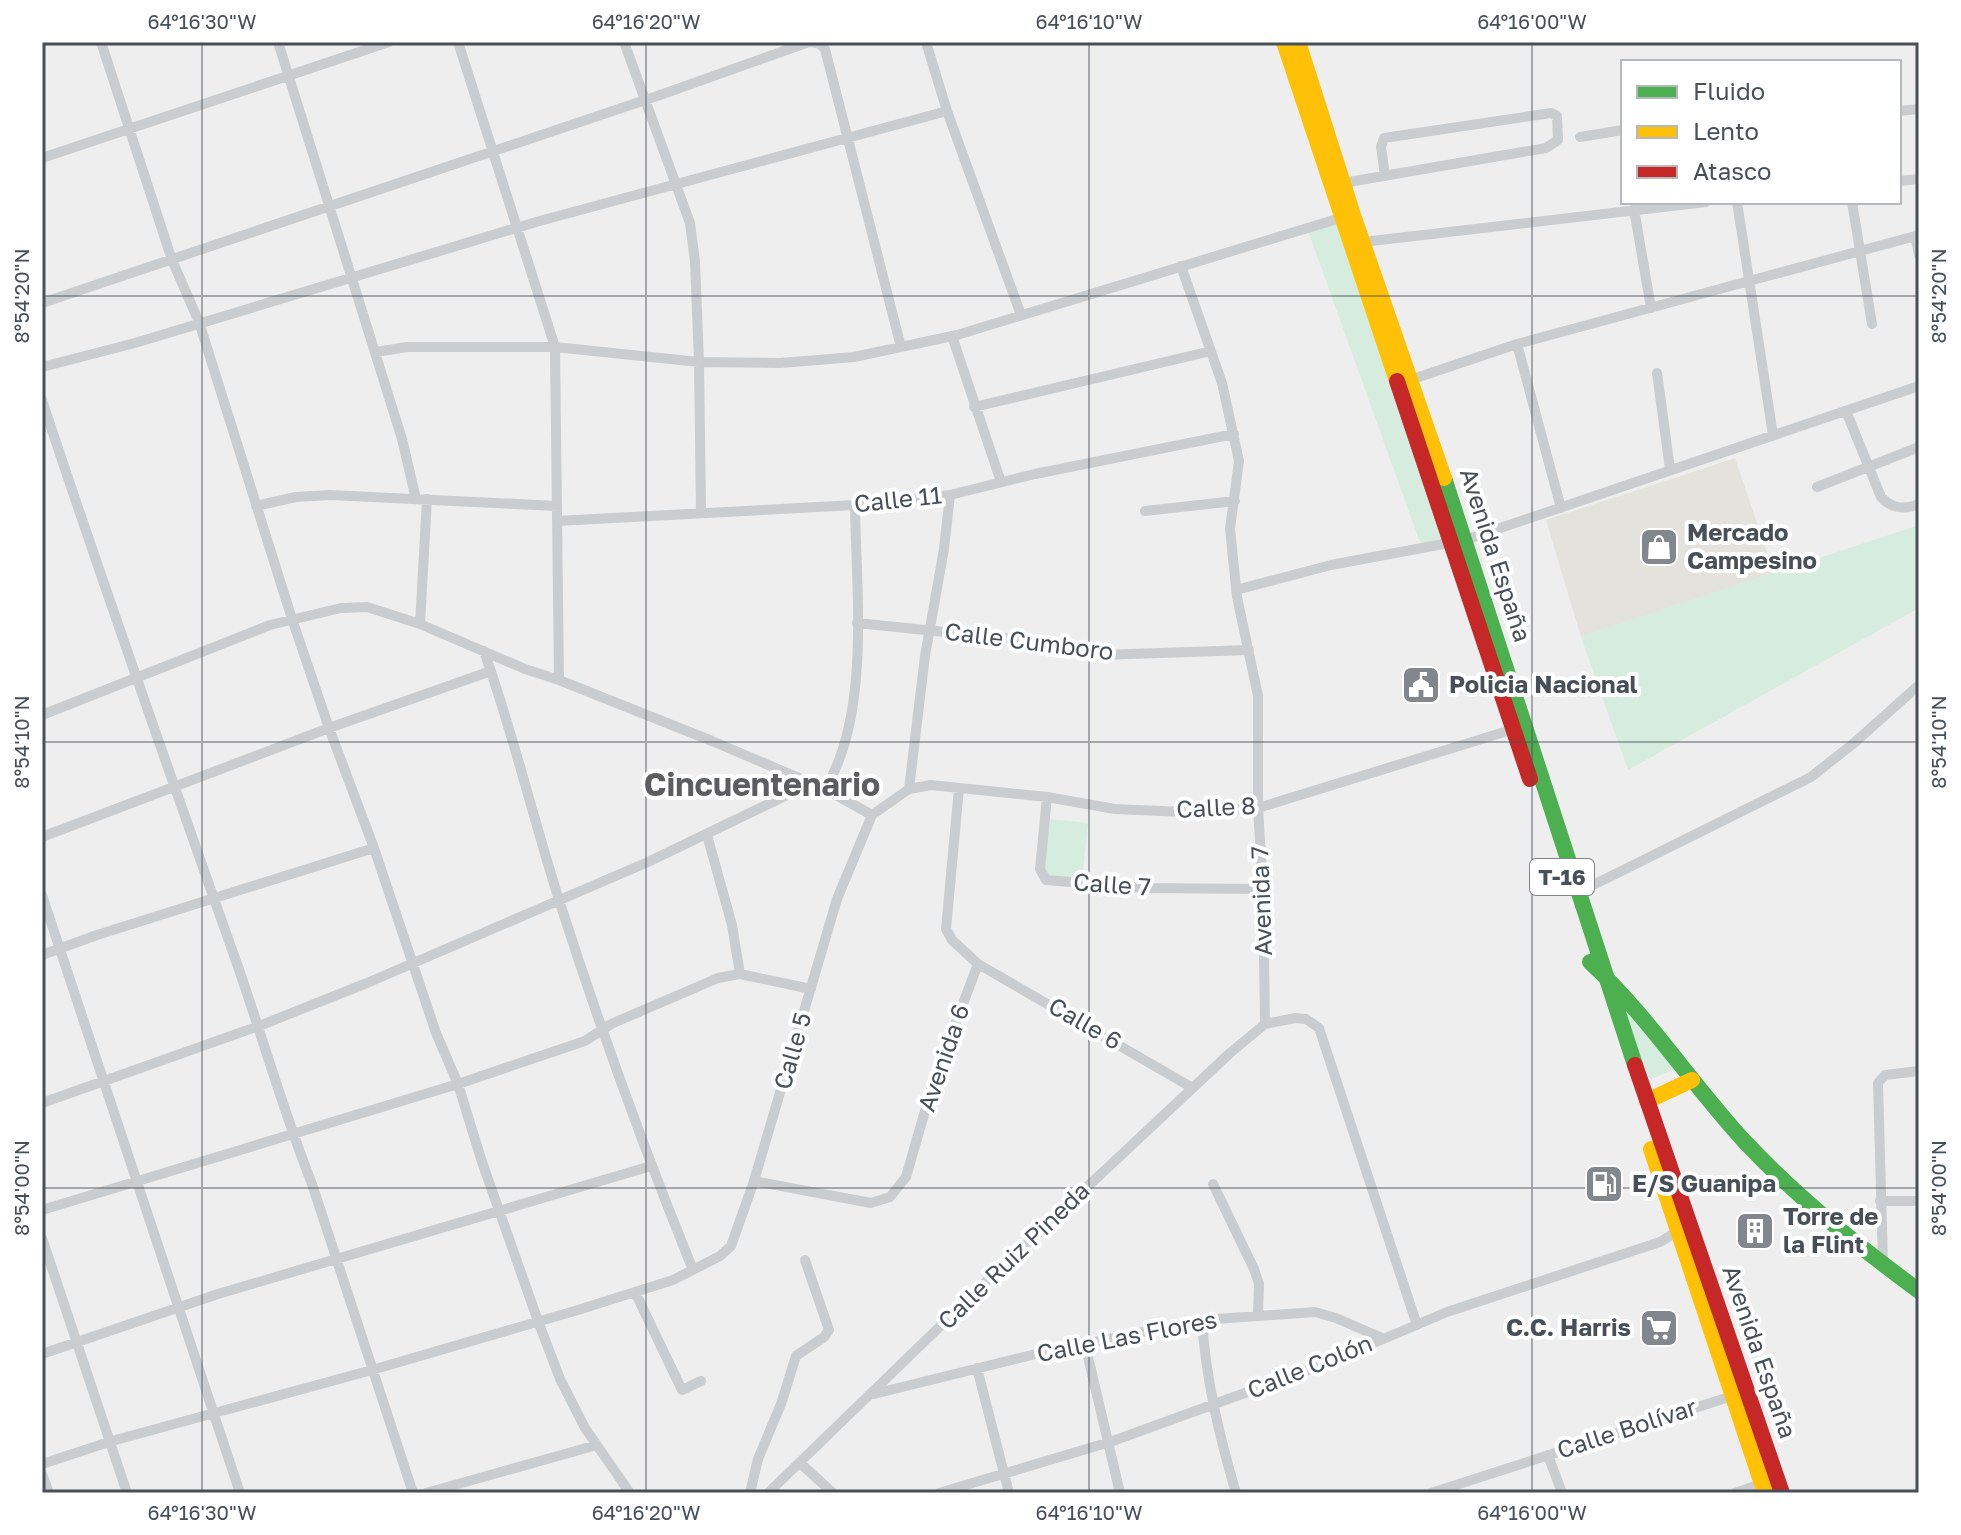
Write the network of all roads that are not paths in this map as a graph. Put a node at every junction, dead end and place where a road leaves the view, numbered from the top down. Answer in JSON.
{"nodes":[{"id":1,"x":101,"y":42,"type":"edge"},
{"id":2,"x":278,"y":42,"type":"edge"},
{"id":3,"x":389,"y":42,"type":"edge"},
{"id":4,"x":458,"y":42,"type":"edge"},
{"id":5,"x":624,"y":42,"type":"edge"},
{"id":6,"x":809,"y":42,"type":"edge"},
{"id":7,"x":926,"y":42,"type":"edge"},
{"id":8,"x":1284,"y":42,"type":"edge"},
{"id":9,"x":1298,"y":42,"type":"edge"},
{"id":10,"x":289,"y":75,"type":"junction"},
{"id":11,"x":644,"y":100,"type":"junction"},
{"id":12,"x":947,"y":111,"type":"junction"},
{"id":13,"x":130,"y":129,"type":"junction"},
{"id":14,"x":1621,"y":130,"type":"edge"},
{"id":15,"x":1580,"y":137,"type":"dead end"},
{"id":16,"x":847,"y":140,"type":"junction"},
{"id":17,"x":492,"y":150,"type":"junction"},
{"id":18,"x":42,"y":158,"type":"edge"},
{"id":19,"x":1385,"y":176,"type":"junction"},
{"id":20,"x":1343,"y":183,"type":"junction"},
{"id":21,"x":675,"y":184,"type":"junction"},
{"id":22,"x":1672,"y":204,"type":"edge"},
{"id":23,"x":1737,"y":204,"type":"edge"},
{"id":24,"x":1852,"y":204,"type":"edge"},
{"id":25,"x":330,"y":206,"type":"junction"},
{"id":26,"x":1634,"y":209,"type":"junction"},
{"id":27,"x":1347,"y":216,"type":"junction"},
{"id":28,"x":517,"y":228,"type":"junction"},
{"id":29,"x":1917,"y":235,"type":"edge"},
{"id":30,"x":1363,"y":242,"type":"junction"},
{"id":31,"x":1859,"y":251,"type":"junction"},
{"id":32,"x":1919,"y":255,"type":"edge"},
{"id":33,"x":172,"y":260,"type":"junction"},
{"id":34,"x":1181,"y":266,"type":"junction"},
{"id":35,"x":352,"y":276,"type":"junction"},
{"id":36,"x":1750,"y":281,"type":"junction"},
{"id":37,"x":42,"y":303,"type":"edge"},
{"id":38,"x":1651,"y":308,"type":"junction"},
{"id":39,"x":1021,"y":315,"type":"junction"},
{"id":40,"x":199,"y":322,"type":"junction"},
{"id":41,"x":1872,"y":324,"type":"dead end"},
{"id":42,"x":952,"y":336,"type":"junction"},
{"id":43,"x":1517,"y":344,"type":"junction"},
{"id":44,"x":555,"y":347,"type":"junction"},
{"id":45,"x":901,"y":347,"type":"junction"},
{"id":46,"x":1211,"y":351,"type":"junction"},
{"id":47,"x":376,"y":352,"type":"junction"},
{"id":48,"x":699,"y":362,"type":"junction"},
{"id":49,"x":42,"y":367,"type":"edge"},
{"id":50,"x":1657,"y":373,"type":"dead end"},
{"id":51,"x":1405,"y":382,"type":"junction"},
{"id":52,"x":1919,"y":386,"type":"edge"},
{"id":53,"x":42,"y":400,"type":"edge"},
{"id":54,"x":974,"y":407,"type":"junction"},
{"id":55,"x":1846,"y":411,"type":"junction"},
{"id":56,"x":1234,"y":434,"type":"junction"},
{"id":57,"x":1773,"y":435,"type":"junction"},
{"id":58,"x":1919,"y":447,"type":"edge"},
{"id":59,"x":1868,"y":465,"type":"junction"},
{"id":60,"x":1670,"y":469,"type":"junction"},
{"id":61,"x":1001,"y":482,"type":"junction"},
{"id":62,"x":1817,"y":487,"type":"dead end"},
{"id":63,"x":950,"y":495,"type":"junction"},
{"id":64,"x":422,"y":499,"type":"junction"},
{"id":65,"x":1235,"y":501,"type":"junction"},
{"id":66,"x":1919,"y":504,"type":"edge"},
{"id":67,"x":855,"y":505,"type":"junction"},
{"id":68,"x":256,"y":506,"type":"junction"},
{"id":69,"x":557,"y":506,"type":"junction"},
{"id":70,"x":1561,"y":508,"type":"junction"},
{"id":71,"x":1145,"y":511,"type":"dead end"},
{"id":72,"x":701,"y":513,"type":"junction"},
{"id":73,"x":557,"y":521,"type":"junction"},
{"id":74,"x":1458,"y":541,"type":"junction"},
{"id":75,"x":1236,"y":590,"type":"junction"},
{"id":76,"x":292,"y":619,"type":"junction"},
{"id":77,"x":857,"y":623,"type":"junction"},
{"id":78,"x":420,"y":624,"type":"junction"},
{"id":79,"x":930,"y":630,"type":"junction"},
{"id":80,"x":1249,"y":650,"type":"junction"},
{"id":81,"x":484,"y":651,"type":"junction"},
{"id":82,"x":491,"y":671,"type":"junction"},
{"id":83,"x":137,"y":679,"type":"junction"},
{"id":84,"x":559,"y":680,"type":"junction"},
{"id":85,"x":1919,"y":685,"type":"edge"},
{"id":86,"x":42,"y":715,"type":"edge"},
{"id":87,"x":329,"y":728,"type":"junction"},
{"id":88,"x":1514,"y":729,"type":"junction"},
{"id":89,"x":812,"y":783,"type":"junction"},
{"id":90,"x":175,"y":787,"type":"junction"},
{"id":91,"x":959,"y":788,"type":"junction"},
{"id":92,"x":825,"y":789,"type":"junction"},
{"id":93,"x":909,"y":789,"type":"junction"},
{"id":94,"x":1047,"y":797,"type":"junction"},
{"id":95,"x":1258,"y":808,"type":"junction"},
{"id":96,"x":872,"y":815,"type":"junction"},
{"id":97,"x":707,"y":835,"type":"junction"},
{"id":98,"x":42,"y":837,"type":"edge"},
{"id":99,"x":374,"y":848,"type":"junction"},
{"id":100,"x":1263,"y":889,"type":"junction"},
{"id":101,"x":1579,"y":892,"type":"junction"},
{"id":102,"x":42,"y":895,"type":"edge"},
{"id":103,"x":214,"y":898,"type":"junction"},
{"id":104,"x":559,"y":900,"type":"junction"},
{"id":105,"x":1593,"y":935,"type":"junction"},
{"id":106,"x":59,"y":949,"type":"junction"},
{"id":107,"x":42,"y":955,"type":"edge"},
{"id":108,"x":414,"y":962,"type":"junction"},
{"id":109,"x":1590,"y":962,"type":"junction"},
{"id":110,"x":978,"y":964,"type":"junction"},
{"id":111,"x":740,"y":974,"type":"junction"},
{"id":112,"x":1607,"y":978,"type":"junction"},
{"id":113,"x":811,"y":989,"type":"junction"},
{"id":114,"x":1265,"y":1024,"type":"junction"},
{"id":115,"x":259,"y":1026,"type":"junction"},
{"id":116,"x":603,"y":1029,"type":"junction"},
{"id":117,"x":1663,"y":1041,"type":"junction"},
{"id":118,"x":1919,"y":1071,"type":"edge"},
{"id":119,"x":1692,"y":1080,"type":"junction"},
{"id":120,"x":104,"y":1081,"type":"junction"},
{"id":121,"x":458,"y":1084,"type":"junction"},
{"id":122,"x":1191,"y":1087,"type":"junction"},
{"id":123,"x":1647,"y":1101,"type":"junction"},
{"id":124,"x":42,"y":1103,"type":"edge"},
{"id":125,"x":292,"y":1135,"type":"junction"},
{"id":126,"x":651,"y":1166,"type":"junction"},
{"id":127,"x":754,"y":1181,"type":"junction"},
{"id":128,"x":137,"y":1182,"type":"junction"},
{"id":129,"x":1213,"y":1184,"type":"dead end"},
{"id":130,"x":1880,"y":1201,"type":"junction"},
{"id":131,"x":1919,"y":1201,"type":"edge"},
{"id":132,"x":42,"y":1210,"type":"edge"},
{"id":133,"x":500,"y":1212,"type":"junction"},
{"id":134,"x":1678,"y":1231,"type":"junction"},
{"id":135,"x":42,"y":1238,"type":"edge"},
{"id":136,"x":337,"y":1259,"type":"junction"},
{"id":137,"x":805,"y":1260,"type":"dead end"},
{"id":138,"x":1883,"y":1265,"type":"junction"},
{"id":139,"x":693,"y":1270,"type":"junction"},
{"id":140,"x":1919,"y":1291,"type":"edge"},
{"id":141,"x":635,"y":1292,"type":"junction"},
{"id":142,"x":179,"y":1307,"type":"junction"},
{"id":143,"x":1258,"y":1315,"type":"junction"},
{"id":144,"x":1202,"y":1320,"type":"junction"},
{"id":145,"x":538,"y":1321,"type":"junction"},
{"id":146,"x":1417,"y":1325,"type":"junction"},
{"id":147,"x":1382,"y":1338,"type":"junction"},
{"id":148,"x":78,"y":1342,"type":"junction"},
{"id":149,"x":1085,"y":1344,"type":"junction"},
{"id":150,"x":42,"y":1354,"type":"edge"},
{"id":151,"x":977,"y":1368,"type":"junction"},
{"id":152,"x":372,"y":1370,"type":"junction"},
{"id":153,"x":701,"y":1381,"type":"dead end"},
{"id":154,"x":871,"y":1395,"type":"junction"},
{"id":155,"x":1732,"y":1396,"type":"junction"},
{"id":156,"x":1212,"y":1405,"type":"junction"},
{"id":157,"x":214,"y":1412,"type":"junction"},
{"id":158,"x":112,"y":1441,"type":"junction"},
{"id":159,"x":1110,"y":1442,"type":"junction"},
{"id":160,"x":597,"y":1445,"type":"junction"},
{"id":161,"x":1548,"y":1455,"type":"junction"},
{"id":162,"x":800,"y":1463,"type":"junction"},
{"id":163,"x":42,"y":1464,"type":"edge"},
{"id":164,"x":42,"y":1474,"type":"edge"},
{"id":165,"x":1004,"y":1474,"type":"junction"},
{"id":166,"x":1774,"y":1491,"type":"edge"},
{"id":167,"x":49,"y":1493,"type":"edge"},
{"id":168,"x":127,"y":1493,"type":"edge"},
{"id":169,"x":240,"y":1493,"type":"edge"},
{"id":170,"x":413,"y":1493,"type":"edge"},
{"id":171,"x":426,"y":1493,"type":"edge"},
{"id":172,"x":630,"y":1493,"type":"edge"},
{"id":173,"x":750,"y":1493,"type":"edge"},
{"id":174,"x":768,"y":1493,"type":"edge"},
{"id":175,"x":833,"y":1493,"type":"edge"},
{"id":176,"x":939,"y":1493,"type":"edge"},
{"id":177,"x":1009,"y":1493,"type":"edge"},
{"id":178,"x":1120,"y":1493,"type":"edge"},
{"id":179,"x":1236,"y":1493,"type":"edge"},
{"id":180,"x":1431,"y":1493,"type":"edge"},
{"id":181,"x":1562,"y":1493,"type":"edge"},
{"id":182,"x":1735,"y":1493,"type":"edge"}],
"edges":[{"from":1,"to":13,"type":"street"},
{"from":2,"to":10,"type":"street"},
{"from":3,"to":10,"type":"street"},
{"from":4,"to":17,"type":"street"},
{"from":5,"to":11,"type":"street"},
{"from":6,"to":11,"type":"street"},
{"from":6,"to":16,"type":"street"},
{"from":7,"to":12,"type":"street"},
{"from":8,"to":27,"type":"main road","name":"Avenida España","number":"T-16"},
{"from":9,"to":20,"type":"main road","name":"Avenida España","number":"T-16"},
{"from":10,"to":13,"type":"street"},
{"from":10,"to":25,"type":"street"},
{"from":11,"to":17,"type":"street"},
{"from":11,"to":21,"type":"street"},
{"from":12,"to":16,"type":"street"},
{"from":12,"to":39,"type":"street"},
{"from":13,"to":18,"type":"street"},
{"from":13,"to":33,"type":"street"},
{"from":14,"to":15,"type":"street"},
{"from":16,"to":21,"type":"street"},
{"from":16,"to":45,"type":"street"},
{"from":17,"to":25,"type":"street"},
{"from":17,"to":28,"type":"street"},
{"from":19,"to":19,"type":"street"},
{"from":19,"to":20,"type":"street"},
{"from":20,"to":27,"type":"main road","name":"Avenida España","number":"T-16"},
{"from":21,"to":28,"type":"street"},
{"from":21,"to":48,"type":"street"},
{"from":22,"to":26,"type":"street"},
{"from":23,"to":36,"type":"street"},
{"from":24,"to":31,"type":"street"},
{"from":25,"to":33,"type":"street"},
{"from":25,"to":35,"type":"street"},
{"from":26,"to":30,"type":"street"},
{"from":26,"to":38,"type":"street"},
{"from":27,"to":30,"type":"main road","name":"Avenida España","number":"T-16"},
{"from":27,"to":34,"type":"street"},
{"from":27,"to":51,"type":"main road","name":"Avenida España","number":"T-16"},
{"from":28,"to":35,"type":"street"},
{"from":28,"to":44,"type":"street"},
{"from":29,"to":31,"type":"street"},
{"from":29,"to":32,"type":"street"},
{"from":30,"to":51,"type":"main road","name":"Avenida España","number":"T-16"},
{"from":31,"to":36,"type":"street"},
{"from":31,"to":41,"type":"street"},
{"from":33,"to":37,"type":"street"},
{"from":33,"to":40,"type":"street"},
{"from":34,"to":39,"type":"street"},
{"from":34,"to":46,"type":"street","name":"Avenida 7"},
{"from":35,"to":40,"type":"street"},
{"from":35,"to":47,"type":"street"},
{"from":36,"to":38,"type":"street"},
{"from":36,"to":57,"type":"street"},
{"from":38,"to":43,"type":"street"},
{"from":39,"to":42,"type":"street"},
{"from":40,"to":49,"type":"street"},
{"from":40,"to":68,"type":"street"},
{"from":42,"to":45,"type":"street"},
{"from":42,"to":54,"type":"street"},
{"from":43,"to":51,"type":"street"},
{"from":43,"to":70,"type":"street"},
{"from":44,"to":47,"type":"street"},
{"from":44,"to":48,"type":"street"},
{"from":44,"to":69,"type":"street"},
{"from":45,"to":48,"type":"street"},
{"from":46,"to":54,"type":"street"},
{"from":46,"to":56,"type":"street","name":"Avenida 7"},
{"from":47,"to":64,"type":"street"},
{"from":48,"to":72,"type":"street"},
{"from":50,"to":60,"type":"street"},
{"from":51,"to":74,"type":"main road","name":"Avenida España","number":"T-16"},
{"from":52,"to":55,"type":"street"},
{"from":53,"to":83,"type":"street"},
{"from":54,"to":61,"type":"street"},
{"from":55,"to":57,"type":"street"},
{"from":55,"to":59,"type":"street"},
{"from":56,"to":61,"type":"street","name":"Calle 11"},
{"from":56,"to":65,"type":"street","name":"Avenida 7"},
{"from":57,"to":60,"type":"street"},
{"from":58,"to":59,"type":"street"},
{"from":59,"to":62,"type":"street"},
{"from":59,"to":66,"type":"street"},
{"from":60,"to":70,"type":"street"},
{"from":61,"to":63,"type":"street","name":"Calle 11"},
{"from":63,"to":67,"type":"street","name":"Calle 11"},
{"from":63,"to":79,"type":"street"},
{"from":64,"to":68,"type":"street"},
{"from":64,"to":69,"type":"street"},
{"from":64,"to":78,"type":"street"},
{"from":65,"to":71,"type":"street"},
{"from":65,"to":75,"type":"street","name":"Avenida 7"},
{"from":67,"to":72,"type":"street","name":"Calle 11"},
{"from":67,"to":77,"type":"street"},
{"from":68,"to":76,"type":"street"},
{"from":69,"to":73,"type":"street"},
{"from":70,"to":74,"type":"street"},
{"from":72,"to":73,"type":"street","name":"Calle 11"},
{"from":73,"to":84,"type":"street"},
{"from":74,"to":75,"type":"street"},
{"from":74,"to":88,"type":"main road","name":"Avenida España","number":"T-16"},
{"from":74,"to":101,"type":"main road","name":"Avenida España","number":"T-16"},
{"from":75,"to":80,"type":"street","name":"Avenida 7"},
{"from":76,"to":78,"type":"street"},
{"from":76,"to":83,"type":"street"},
{"from":76,"to":87,"type":"street"},
{"from":77,"to":79,"type":"street","name":"Calle Cumboro"},
{"from":77,"to":92,"type":"street"},
{"from":78,"to":81,"type":"street"},
{"from":79,"to":80,"type":"street","name":"Calle Cumboro"},
{"from":79,"to":93,"type":"street"},
{"from":80,"to":95,"type":"street","name":"Avenida 7"},
{"from":81,"to":82,"type":"street"},
{"from":81,"to":84,"type":"street"},
{"from":82,"to":87,"type":"street"},
{"from":82,"to":104,"type":"street"},
{"from":83,"to":86,"type":"street"},
{"from":83,"to":90,"type":"street"},
{"from":84,"to":89,"type":"street"},
{"from":85,"to":101,"type":"street"},
{"from":87,"to":90,"type":"street"},
{"from":87,"to":99,"type":"street"},
{"from":88,"to":95,"type":"street","name":"Calle 8"},
{"from":88,"to":109,"type":"main road","name":"Avenida España","number":"T-16"},
{"from":89,"to":92,"type":"street"},
{"from":89,"to":97,"type":"street"},
{"from":90,"to":98,"type":"street"},
{"from":90,"to":103,"type":"street"},
{"from":91,"to":93,"type":"street","name":"Calle 8"},
{"from":91,"to":94,"type":"street","name":"Calle 8"},
{"from":91,"to":110,"type":"street"},
{"from":92,"to":96,"type":"street"},
{"from":93,"to":96,"type":"street"},
{"from":94,"to":95,"type":"street","name":"Calle 8"},
{"from":94,"to":100,"type":"street","name":"Calle 7"},
{"from":95,"to":100,"type":"street","name":"Avenida 7"},
{"from":96,"to":113,"type":"street","name":"Calle 5"},
{"from":97,"to":104,"type":"street"},
{"from":97,"to":111,"type":"street"},
{"from":99,"to":103,"type":"street"},
{"from":99,"to":108,"type":"street"},
{"from":100,"to":114,"type":"street","name":"Avenida 7"},
{"from":101,"to":105,"type":"main road","name":"Avenida España","number":"T-16"},
{"from":102,"to":106,"type":"street"},
{"from":103,"to":106,"type":"street"},
{"from":103,"to":115,"type":"street"},
{"from":104,"to":108,"type":"street"},
{"from":104,"to":116,"type":"street"},
{"from":105,"to":112,"type":"main road","name":"Avenida España","number":"T-16"},
{"from":105,"to":117,"type":"main road","number":"T-16"},
{"from":106,"to":107,"type":"street"},
{"from":106,"to":120,"type":"street"},
{"from":108,"to":115,"type":"street"},
{"from":108,"to":121,"type":"street"},
{"from":109,"to":112,"type":"main road"},
{"from":109,"to":134,"type":"main road","name":"Avenida España","number":"T-16"},
{"from":110,"to":122,"type":"street","name":"Calle 6"},
{"from":110,"to":127,"type":"street","name":"Avenida 6"},
{"from":111,"to":113,"type":"street"},
{"from":111,"to":116,"type":"street"},
{"from":112,"to":117,"type":"main road"},
{"from":112,"to":123,"type":"main road","name":"Avenida España","number":"T-16"},
{"from":113,"to":127,"type":"street","name":"Calle 5"},
{"from":114,"to":122,"type":"street","name":"Calle Ruiz Pineda"},
{"from":114,"to":146,"type":"street"},
{"from":115,"to":120,"type":"street"},
{"from":115,"to":125,"type":"street"},
{"from":116,"to":121,"type":"street"},
{"from":116,"to":126,"type":"street"},
{"from":117,"to":119,"type":"main road"},
{"from":118,"to":130,"type":"street"},
{"from":119,"to":123,"type":"main road"},
{"from":119,"to":138,"type":"main road"},
{"from":120,"to":124,"type":"street"},
{"from":120,"to":128,"type":"street"},
{"from":121,"to":125,"type":"street"},
{"from":121,"to":133,"type":"street"},
{"from":122,"to":154,"type":"street","name":"Calle Ruiz Pineda"},
{"from":123,"to":166,"type":"main road","name":"Avenida España","number":"T-16"},
{"from":125,"to":128,"type":"street"},
{"from":125,"to":136,"type":"street"},
{"from":126,"to":133,"type":"street"},
{"from":126,"to":139,"type":"street"},
{"from":127,"to":139,"type":"street","name":"Calle 5"},
{"from":128,"to":132,"type":"street"},
{"from":128,"to":142,"type":"street"},
{"from":129,"to":143,"type":"street"},
{"from":130,"to":131,"type":"street"},
{"from":130,"to":138,"type":"street"},
{"from":133,"to":136,"type":"street"},
{"from":133,"to":145,"type":"street"},
{"from":134,"to":146,"type":"street","name":"Calle Colón"},
{"from":134,"to":155,"type":"main road","name":"Avenida España","number":"T-16"},
{"from":135,"to":148,"type":"street"},
{"from":136,"to":142,"type":"street"},
{"from":136,"to":152,"type":"street"},
{"from":137,"to":173,"type":"street"},
{"from":138,"to":140,"type":"main road"},
{"from":139,"to":141,"type":"street","name":"Calle 5"},
{"from":141,"to":145,"type":"street","name":"Calle 5"},
{"from":141,"to":153,"type":"street"},
{"from":142,"to":148,"type":"street"},
{"from":142,"to":157,"type":"street"},
{"from":143,"to":144,"type":"street","name":"Calle Las Flores"},
{"from":143,"to":147,"type":"street","name":"Calle Las Flores"},
{"from":144,"to":149,"type":"street","name":"Calle Las Flores"},
{"from":144,"to":156,"type":"street"},
{"from":145,"to":152,"type":"street","name":"Calle 5"},
{"from":145,"to":160,"type":"street"},
{"from":146,"to":147,"type":"street","name":"Calle Colón"},
{"from":147,"to":156,"type":"street","name":"Calle Colón"},
{"from":148,"to":150,"type":"street"},
{"from":148,"to":158,"type":"street"},
{"from":149,"to":151,"type":"street","name":"Calle Las Flores"},
{"from":149,"to":159,"type":"street"},
{"from":151,"to":154,"type":"street","name":"Calle Las Flores"},
{"from":151,"to":165,"type":"street"},
{"from":152,"to":157,"type":"street","name":"Calle 5"},
{"from":152,"to":170,"type":"street"},
{"from":154,"to":162,"type":"street","name":"Calle Ruiz Pineda"},
{"from":155,"to":161,"type":"street","name":"Calle Bolívar"},
{"from":155,"to":166,"type":"main road","name":"Avenida España","number":"T-16"},
{"from":156,"to":159,"type":"street","name":"Calle Colón"},
{"from":156,"to":179,"type":"street"},
{"from":157,"to":158,"type":"street","name":"Calle 5"},
{"from":157,"to":169,"type":"street"},
{"from":158,"to":163,"type":"street","name":"Calle 5"},
{"from":158,"to":168,"type":"street"},
{"from":159,"to":165,"type":"street","name":"Calle Colón"},
{"from":159,"to":178,"type":"street"},
{"from":160,"to":171,"type":"street"},
{"from":160,"to":172,"type":"street"},
{"from":161,"to":180,"type":"street","name":"Calle Bolívar"},
{"from":161,"to":181,"type":"street"},
{"from":162,"to":174,"type":"street","name":"Calle Ruiz Pineda"},
{"from":162,"to":175,"type":"street"},
{"from":164,"to":167,"type":"street"},
{"from":165,"to":176,"type":"street","name":"Calle Colón"},
{"from":165,"to":177,"type":"street"},
{"from":166,"to":182,"type":"street"}]}
